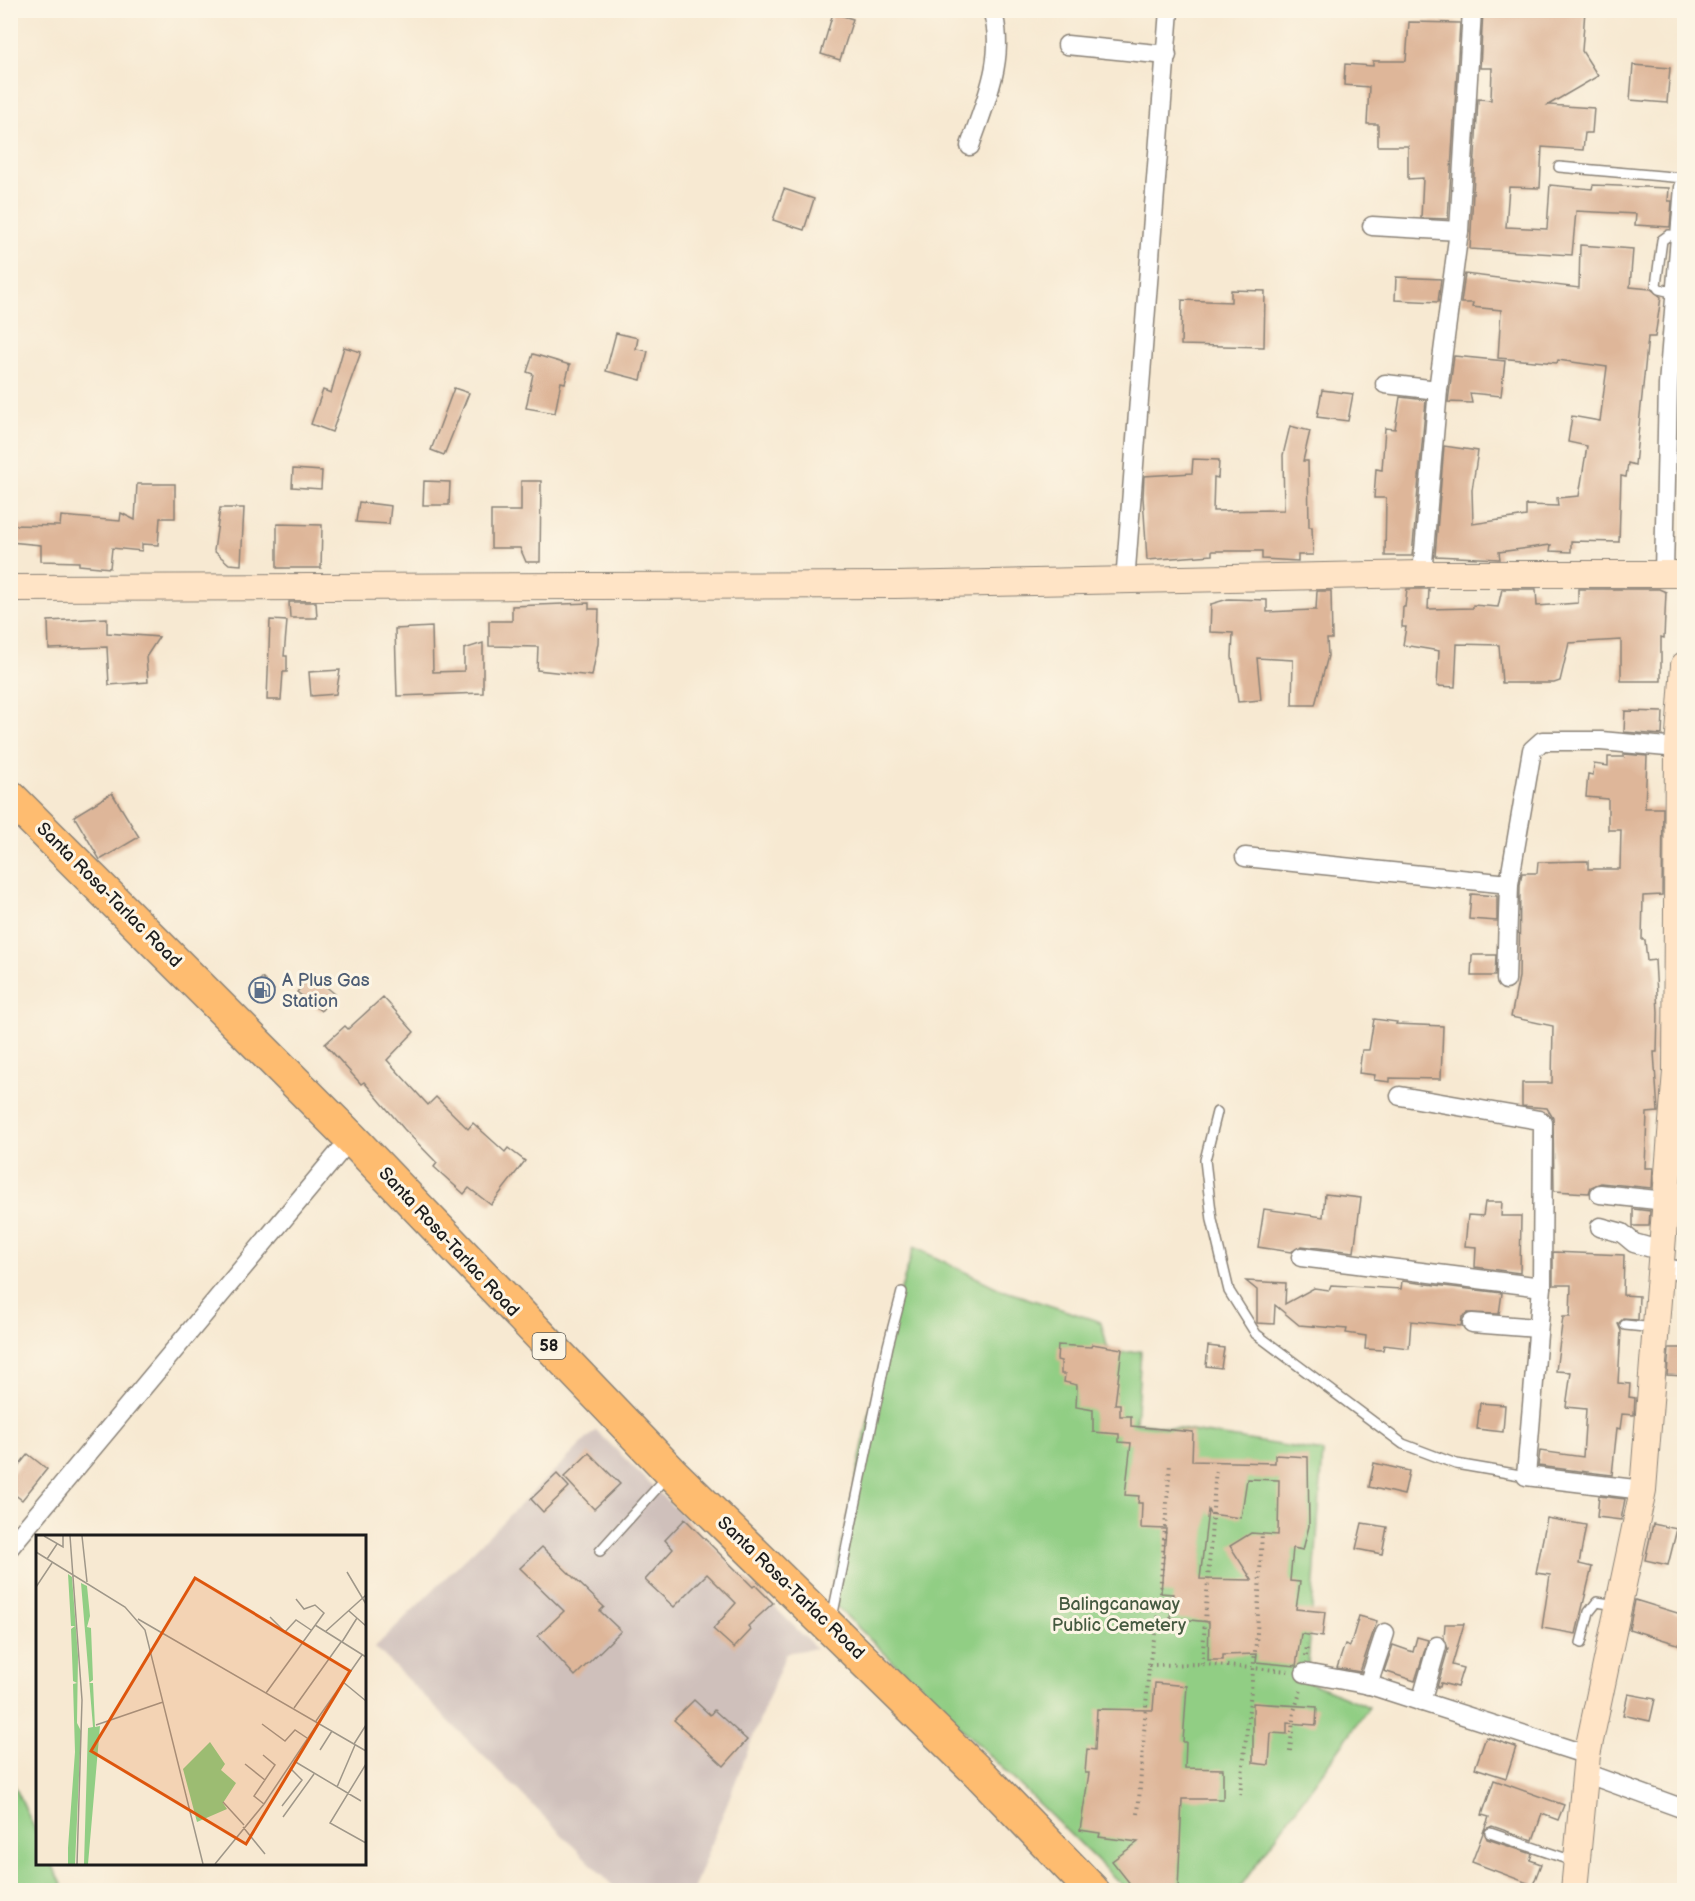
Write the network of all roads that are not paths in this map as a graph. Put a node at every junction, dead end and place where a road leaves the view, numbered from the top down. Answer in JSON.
{"nodes":[{"id":1,"x":992,"y":10,"type":"edge"},
{"id":2,"x":1169,"y":10,"type":"edge"},
{"id":3,"x":1472,"y":11,"type":"edge"},
{"id":4,"x":1067,"y":45,"type":"dead end"},
{"id":5,"x":1167,"y":55,"type":"junction"},
{"id":6,"x":970,"y":146,"type":"dead end"},
{"id":7,"x":1559,"y":166,"type":"dead end"},
{"id":8,"x":1684,"y":178,"type":"edge"},
{"id":9,"x":1684,"y":187,"type":"edge"},
{"id":10,"x":1372,"y":226,"type":"dead end"},
{"id":11,"x":1460,"y":231,"type":"junction"},
{"id":12,"x":1679,"y":296,"type":"edge"},
{"id":13,"x":1385,"y":384,"type":"dead end"},
{"id":14,"x":1438,"y":390,"type":"junction"},
{"id":15,"x":1422,"y":574,"type":"junction"},
{"id":16,"x":1674,"y":574,"type":"edge"},
{"id":17,"x":1125,"y":582,"type":"junction"},
{"id":18,"x":10,"y":588,"type":"edge"},
{"id":19,"x":1684,"y":665,"type":"edge"},
{"id":20,"x":1678,"y":748,"type":"junction"},
{"id":21,"x":10,"y":797,"type":"edge"},
{"id":22,"x":1245,"y":857,"type":"dead end"},
{"id":23,"x":1509,"y":884,"type":"junction"},
{"id":24,"x":1506,"y":980,"type":"dead end"},
{"id":25,"x":1681,"y":998,"type":"edge"},
{"id":26,"x":1680,"y":1071,"type":"edge"},
{"id":27,"x":1400,"y":1096,"type":"dead end"},
{"id":28,"x":1217,"y":1112,"type":"dead end"},
{"id":29,"x":351,"y":1138,"type":"junction"},
{"id":30,"x":1600,"y":1194,"type":"dead end"},
{"id":31,"x":1666,"y":1201,"type":"junction"},
{"id":32,"x":1600,"y":1227,"type":"dead end"},
{"id":33,"x":1301,"y":1257,"type":"dead end"},
{"id":34,"x":1669,"y":1263,"type":"edge"},
{"id":35,"x":1542,"y":1287,"type":"junction"},
{"id":36,"x":902,"y":1292,"type":"dead end"},
{"id":37,"x":1472,"y":1323,"type":"dead end"},
{"id":38,"x":1625,"y":1325,"type":"dead end"},
{"id":39,"x":1538,"y":1328,"type":"junction"},
{"id":40,"x":1657,"y":1328,"type":"junction"},
{"id":41,"x":671,"y":1472,"type":"junction"},
{"id":42,"x":1526,"y":1476,"type":"junction"},
{"id":43,"x":1644,"y":1490,"type":"junction"},
{"id":44,"x":10,"y":1547,"type":"edge"},
{"id":45,"x":600,"y":1551,"type":"dead end"},
{"id":46,"x":1618,"y":1606,"type":"junction"},
{"id":47,"x":831,"y":1626,"type":"junction"},
{"id":48,"x":1385,"y":1633,"type":"dead end"},
{"id":49,"x":1581,"y":1642,"type":"dead end"},
{"id":50,"x":1437,"y":1646,"type":"dead end"},
{"id":51,"x":1305,"y":1673,"type":"road end"},
{"id":52,"x":1368,"y":1685,"type":"junction"},
{"id":53,"x":1421,"y":1702,"type":"junction"},
{"id":54,"x":1586,"y":1764,"type":"junction"},
{"id":55,"x":1684,"y":1809,"type":"edge"},
{"id":56,"x":1490,"y":1833,"type":"dead end"},
{"id":57,"x":1577,"y":1862,"type":"junction"},
{"id":58,"x":1092,"y":1890,"type":"edge"},
{"id":59,"x":1574,"y":1890,"type":"edge"}],
"edges":[{"from":1,"to":6,"type":"street"},
{"from":2,"to":5,"type":"street"},
{"from":3,"to":11,"type":"street"},
{"from":4,"to":5,"type":"street"},
{"from":5,"to":17,"type":"street"},
{"from":7,"to":8,"type":"lane"},
{"from":9,"to":12,"type":"street"},
{"from":10,"to":11,"type":"street"},
{"from":11,"to":14,"type":"street"},
{"from":12,"to":16,"type":"street"},
{"from":13,"to":14,"type":"street"},
{"from":14,"to":15,"type":"street"},
{"from":15,"to":16,"type":"street"},
{"from":15,"to":17,"type":"street"},
{"from":17,"to":18,"type":"street"},
{"from":19,"to":20,"type":"street"},
{"from":20,"to":23,"type":"street"},
{"from":20,"to":25,"type":"street"},
{"from":21,"to":29,"type":"highway","name":"Santa Rosa-Tarlac Road","number":"58"},
{"from":22,"to":23,"type":"street"},
{"from":23,"to":24,"type":"street"},
{"from":25,"to":26,"type":"street"},
{"from":26,"to":31,"type":"street"},
{"from":27,"to":35,"type":"street"},
{"from":28,"to":42,"type":"lane"},
{"from":29,"to":41,"type":"highway","name":"Santa Rosa-Tarlac Road","number":"58"},
{"from":29,"to":44,"type":"street"},
{"from":30,"to":31,"type":"street"},
{"from":31,"to":34,"type":"street"},
{"from":32,"to":34,"type":"street"},
{"from":33,"to":35,"type":"street"},
{"from":34,"to":40,"type":"street"},
{"from":35,"to":39,"type":"street"},
{"from":36,"to":47,"type":"lane"},
{"from":37,"to":39,"type":"street"},
{"from":38,"to":40,"type":"lane"},
{"from":39,"to":42,"type":"street"},
{"from":40,"to":43,"type":"street"},
{"from":41,"to":45,"type":"lane"},
{"from":41,"to":47,"type":"highway","name":"Santa Rosa-Tarlac Road","number":"58"},
{"from":42,"to":43,"type":"street"},
{"from":43,"to":46,"type":"street"},
{"from":46,"to":49,"type":"lane"},
{"from":46,"to":54,"type":"street"},
{"from":47,"to":58,"type":"highway","name":"Santa Rosa-Tarlac Road","number":"58"},
{"from":48,"to":52,"type":"street"},
{"from":50,"to":53,"type":"street"},
{"from":51,"to":52,"type":"street"},
{"from":52,"to":53,"type":"street"},
{"from":53,"to":54,"type":"street"},
{"from":54,"to":55,"type":"street"},
{"from":54,"to":57,"type":"street"},
{"from":56,"to":57,"type":"lane"},
{"from":57,"to":59,"type":"street"}]}
